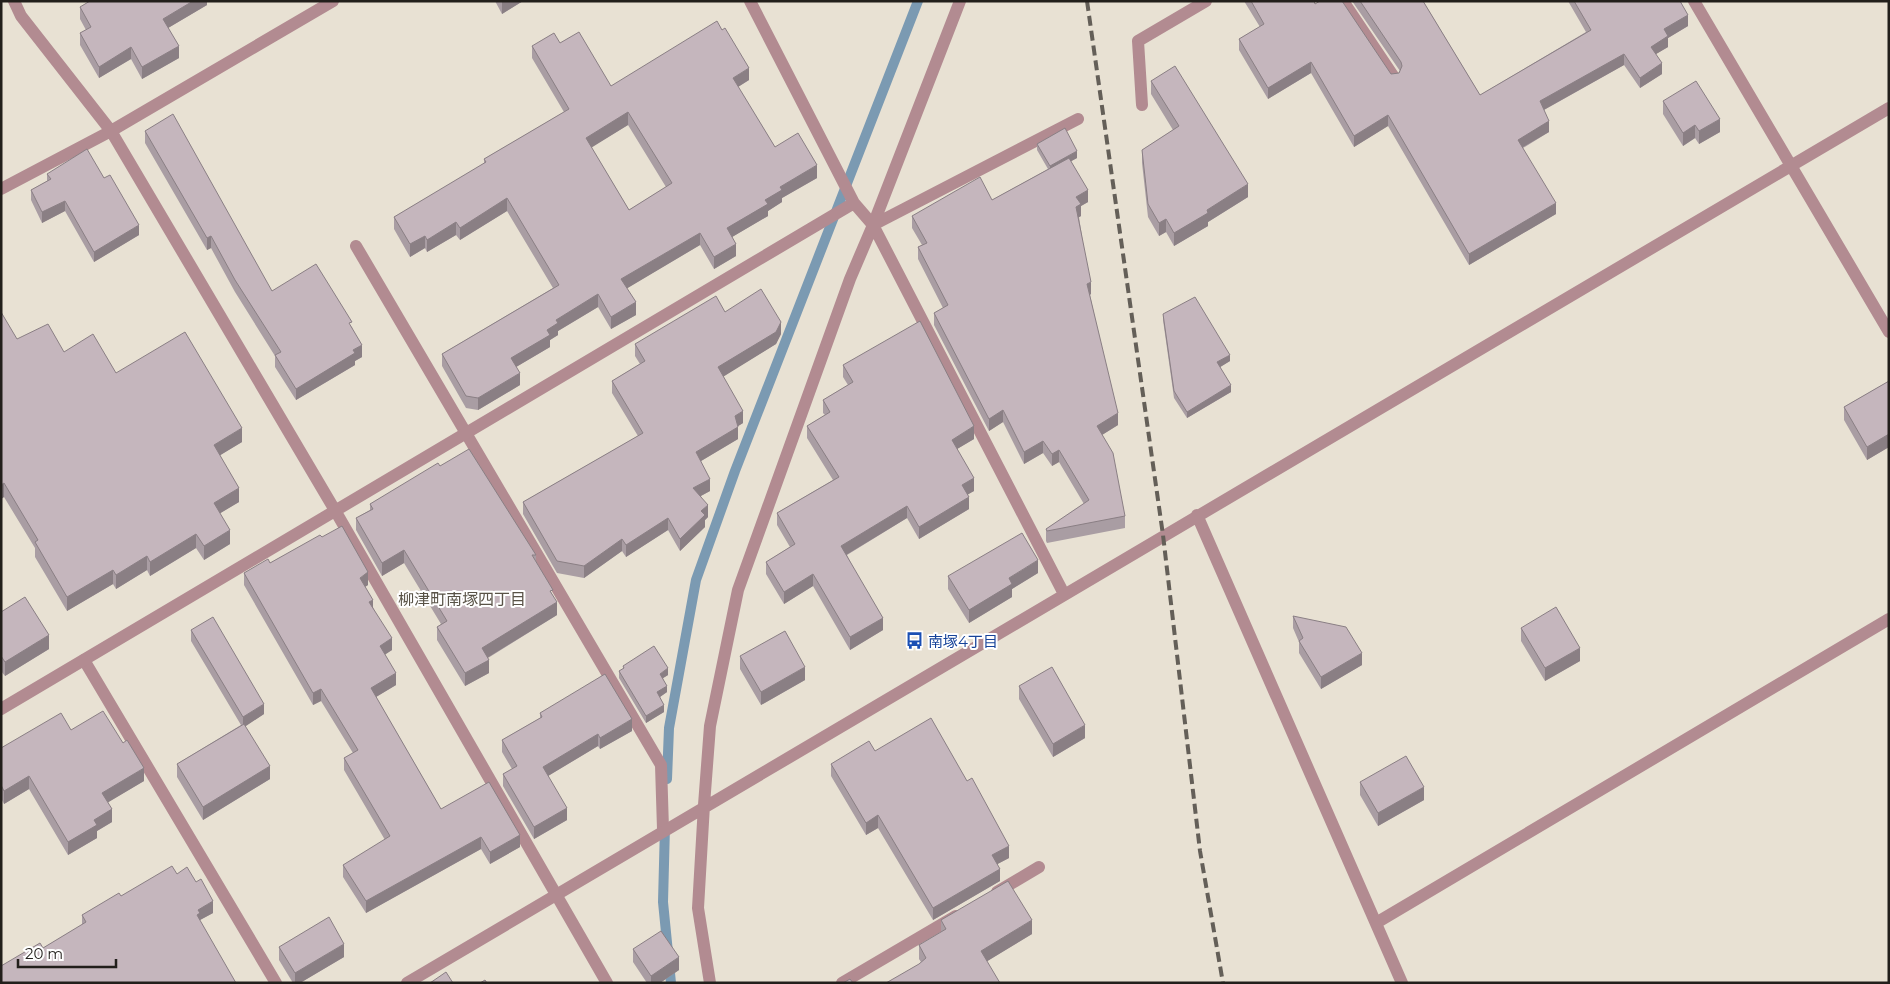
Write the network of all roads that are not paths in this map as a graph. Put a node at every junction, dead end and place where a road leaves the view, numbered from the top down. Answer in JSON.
{"nodes":[{"id":1,"x":14,"y":1,"type":"edge"},
{"id":2,"x":333,"y":1,"type":"edge"},
{"id":3,"x":750,"y":1,"type":"edge"},
{"id":4,"x":960,"y":1,"type":"edge"},
{"id":5,"x":1206,"y":1,"type":"edge"},
{"id":6,"x":1343,"y":1,"type":"edge"},
{"id":7,"x":1694,"y":1,"type":"edge"},
{"id":8,"x":1394,"y":77,"type":"edge"},
{"id":9,"x":1142,"y":105,"type":"dead end"},
{"id":10,"x":1889,"y":108,"type":"edge"},
{"id":11,"x":1078,"y":119,"type":"dead end"},
{"id":12,"x":112,"y":131,"type":"junction"},
{"id":13,"x":1791,"y":166,"type":"junction"},
{"id":14,"x":1,"y":189,"type":"edge"},
{"id":15,"x":854,"y":203,"type":"junction"},
{"id":16,"x":873,"y":225,"type":"junction"},
{"id":17,"x":356,"y":246,"type":"dead end"},
{"id":18,"x":1889,"y":332,"type":"edge"},
{"id":19,"x":467,"y":434,"type":"junction"},
{"id":20,"x":336,"y":512,"type":"junction"},
{"id":21,"x":1197,"y":515,"type":"junction"},
{"id":22,"x":1064,"y":594,"type":"junction"},
{"id":23,"x":1889,"y":619,"type":"edge"},
{"id":24,"x":84,"y":660,"type":"junction"},
{"id":25,"x":1,"y":709,"type":"edge"},
{"id":26,"x":704,"y":805,"type":"junction"},
{"id":27,"x":663,"y":829,"type":"junction"},
{"id":28,"x":1039,"y":867,"type":"dead end"},
{"id":29,"x":556,"y":895,"type":"junction"},
{"id":30,"x":988,"y":898,"type":"edge"},
{"id":31,"x":970,"y":908,"type":"edge"},
{"id":32,"x":1376,"y":923,"type":"junction"},
{"id":33,"x":276,"y":983,"type":"edge"},
{"id":34,"x":407,"y":983,"type":"edge"},
{"id":35,"x":607,"y":983,"type":"edge"},
{"id":36,"x":710,"y":983,"type":"edge"},
{"id":37,"x":842,"y":983,"type":"edge"},
{"id":38,"x":1402,"y":983,"type":"edge"}],
"edges":[{"from":1,"to":12,"type":"street"},
{"from":2,"to":12,"type":"street"},
{"from":3,"to":15,"type":"street"},
{"from":4,"to":16,"type":"street"},
{"from":5,"to":9,"type":"street"},
{"from":6,"to":8,"type":"street"},
{"from":7,"to":13,"type":"street"},
{"from":10,"to":13,"type":"street"},
{"from":11,"to":16,"type":"street"},
{"from":12,"to":14,"type":"street"},
{"from":12,"to":20,"type":"street"},
{"from":13,"to":18,"type":"street"},
{"from":13,"to":21,"type":"street"},
{"from":15,"to":16,"type":"street"},
{"from":15,"to":19,"type":"street"},
{"from":16,"to":22,"type":"street"},
{"from":16,"to":26,"type":"street"},
{"from":17,"to":19,"type":"street"},
{"from":19,"to":20,"type":"street"},
{"from":19,"to":27,"type":"street"},
{"from":20,"to":24,"type":"street"},
{"from":20,"to":29,"type":"street"},
{"from":21,"to":22,"type":"street"},
{"from":21,"to":32,"type":"street"},
{"from":22,"to":26,"type":"street"},
{"from":23,"to":32,"type":"street"},
{"from":24,"to":25,"type":"street"},
{"from":24,"to":33,"type":"street"},
{"from":26,"to":27,"type":"street"},
{"from":26,"to":36,"type":"street"},
{"from":27,"to":29,"type":"street"},
{"from":28,"to":30,"type":"street"},
{"from":29,"to":34,"type":"street"},
{"from":29,"to":35,"type":"street"},
{"from":31,"to":37,"type":"street"},
{"from":32,"to":38,"type":"street"}]}
